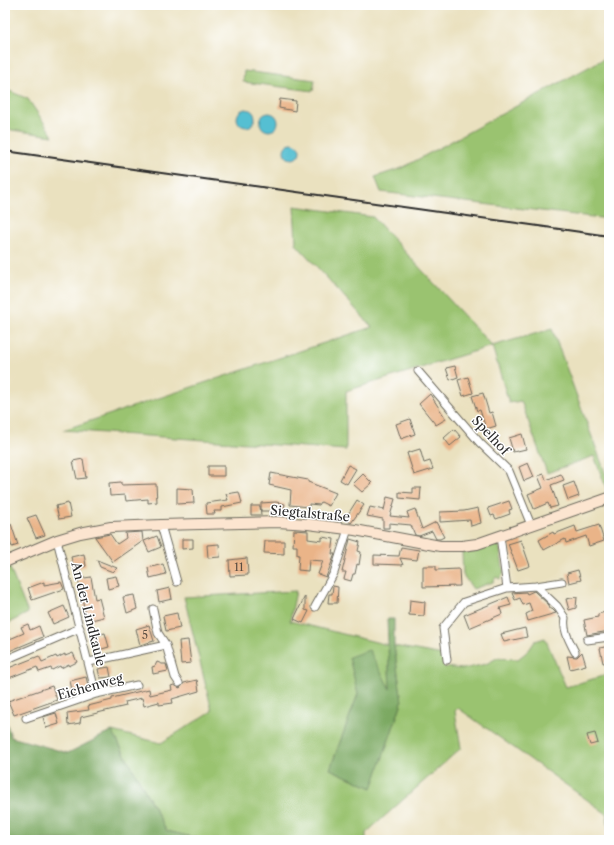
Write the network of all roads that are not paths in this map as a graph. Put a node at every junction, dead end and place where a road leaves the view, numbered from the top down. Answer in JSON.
{"nodes":[{"id":1,"x":418,"y":371,"type":"dead end"},
{"id":2,"x":609,"y":498,"type":"edge"},
{"id":3,"x":161,"y":525,"type":"junction"},
{"id":4,"x":531,"y":525,"type":"junction"},
{"id":5,"x":348,"y":529,"type":"junction"},
{"id":6,"x":500,"y":536,"type":"junction"},
{"id":7,"x":57,"y":540,"type":"junction"},
{"id":8,"x":5,"y":562,"type":"edge"},
{"id":9,"x":177,"y":582,"type":"dead end"},
{"id":10,"x":562,"y":582,"type":"dead end"},
{"id":11,"x":536,"y":586,"type":"junction"},
{"id":12,"x":507,"y":588,"type":"junction"},
{"id":13,"x":315,"y":607,"type":"dead end"},
{"id":14,"x":153,"y":609,"type":"dead end"},
{"id":15,"x":80,"y":628,"type":"junction"},
{"id":16,"x":609,"y":637,"type":"edge"},
{"id":17,"x":587,"y":640,"type":"dead end"},
{"id":18,"x":166,"y":645,"type":"junction"},
{"id":19,"x":574,"y":652,"type":"dead end"},
{"id":20,"x":5,"y":660,"type":"edge"},
{"id":21,"x":448,"y":660,"type":"dead end"},
{"id":22,"x":89,"y":662,"type":"junction"},
{"id":23,"x":179,"y":683,"type":"dead end"},
{"id":24,"x":137,"y":685,"type":"dead end"},
{"id":25,"x":96,"y":694,"type":"junction"},
{"id":26,"x":26,"y":718,"type":"dead end"}],
"edges":[{"from":1,"to":4,"type":"street","name":"Spelhof"},
{"from":2,"to":4,"type":"main road","name":"Siegtalstraße"},
{"from":3,"to":5,"type":"main road","name":"Siegtalstraße"},
{"from":3,"to":7,"type":"main road","name":"Siegtalstraße"},
{"from":3,"to":9,"type":"street"},
{"from":4,"to":6,"type":"main road","name":"Siegtalstraße"},
{"from":5,"to":6,"type":"main road","name":"Siegtalstraße"},
{"from":5,"to":13,"type":"street"},
{"from":6,"to":12,"type":"street"},
{"from":7,"to":8,"type":"main road","name":"Siegtalstraße"},
{"from":7,"to":15,"type":"street","name":"An der Lindkaule"},
{"from":10,"to":11,"type":"street"},
{"from":11,"to":12,"type":"street"},
{"from":11,"to":19,"type":"street"},
{"from":12,"to":21,"type":"street"},
{"from":14,"to":18,"type":"street"},
{"from":15,"to":20,"type":"street"},
{"from":15,"to":22,"type":"street","name":"An der Lindkaule"},
{"from":16,"to":17,"type":"street"},
{"from":18,"to":22,"type":"street"},
{"from":18,"to":23,"type":"street"},
{"from":22,"to":25,"type":"street","name":"An der Lindkaule"},
{"from":24,"to":25,"type":"street","name":"Eichenweg"},
{"from":25,"to":26,"type":"street","name":"Eichenweg"}]}
